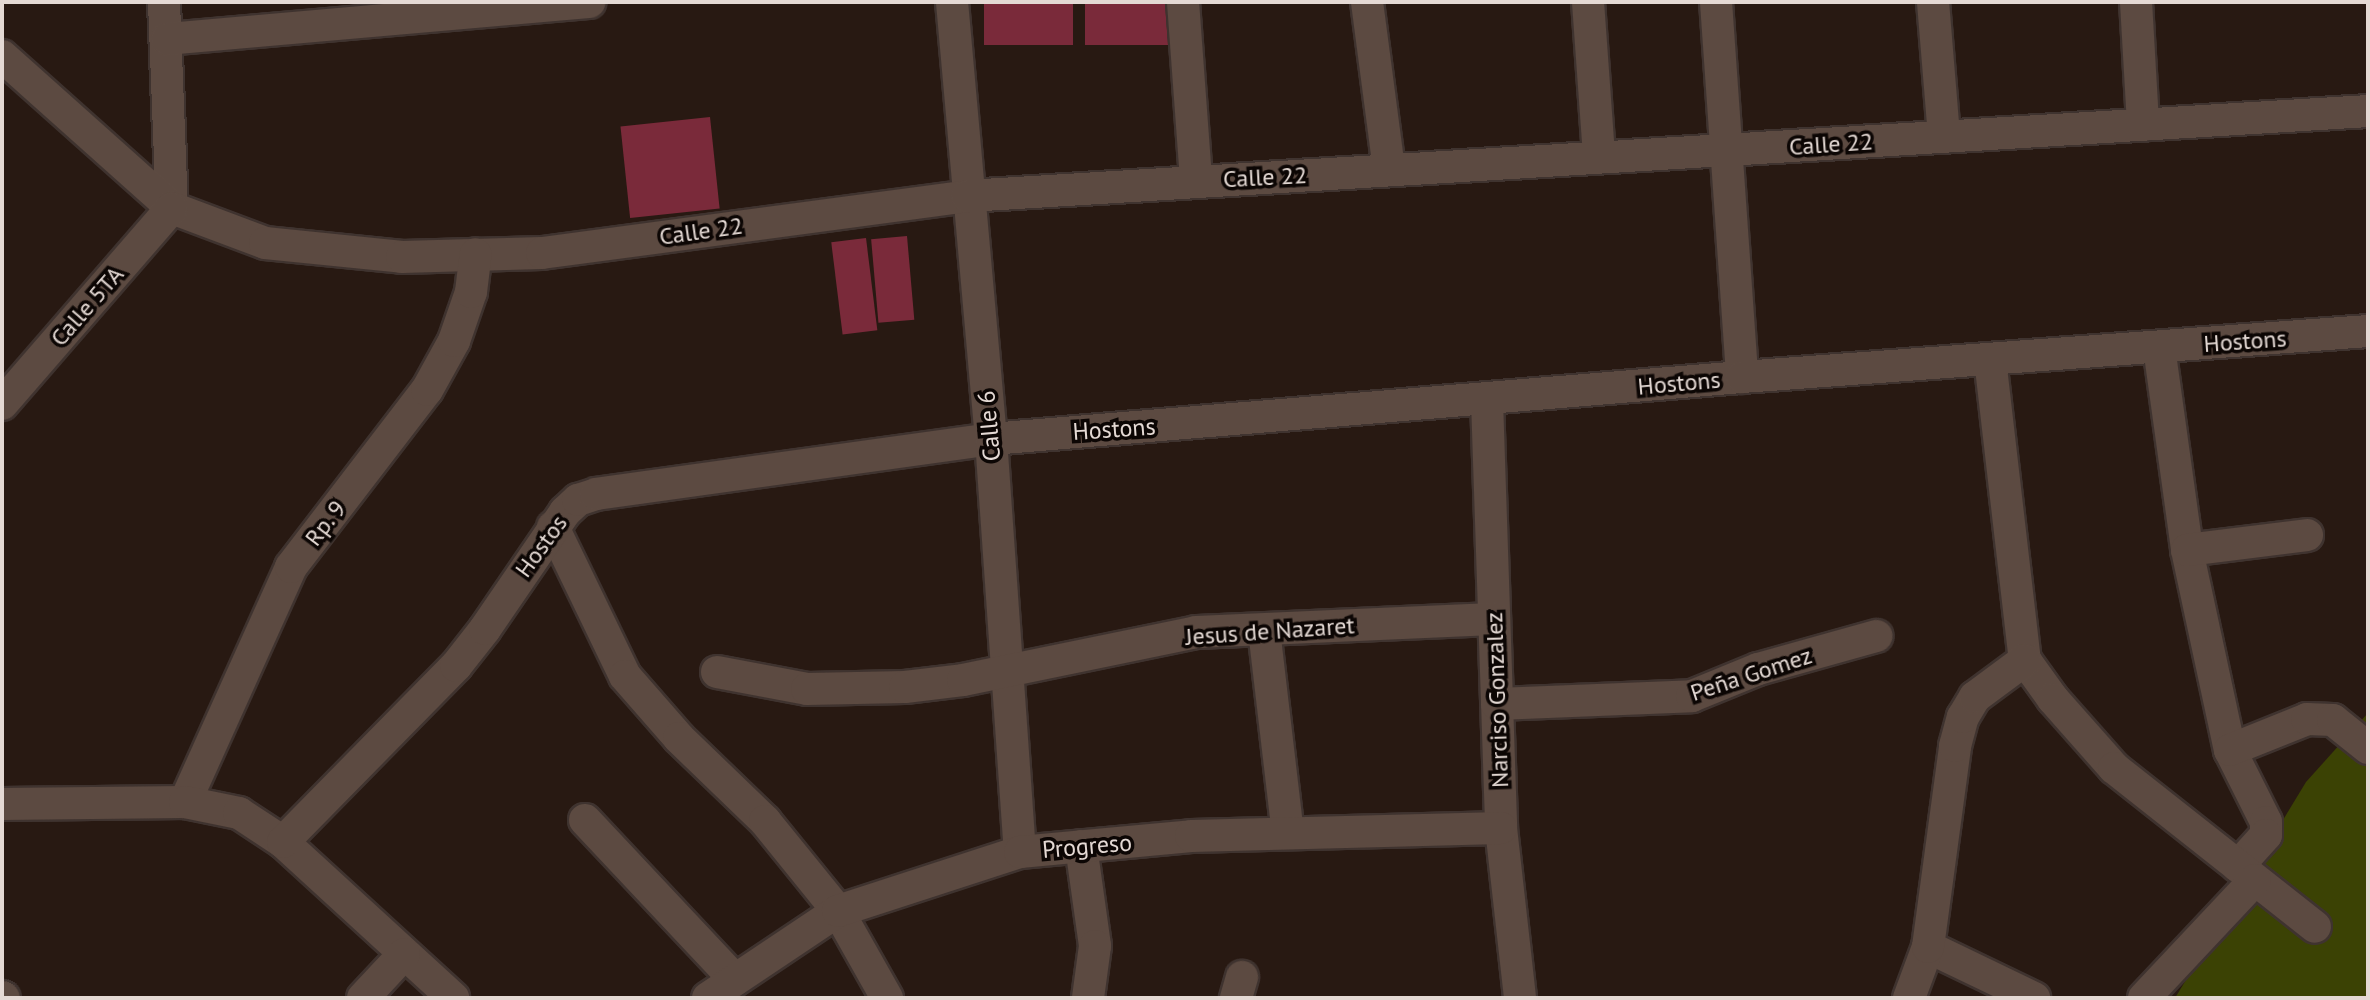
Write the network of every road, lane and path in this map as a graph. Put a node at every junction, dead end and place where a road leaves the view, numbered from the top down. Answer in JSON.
{"nodes":[{"id":1,"x":164,"y":2,"type":"edge"},
{"id":2,"x":589,"y":2,"type":"edge"},
{"id":3,"x":952,"y":2,"type":"edge"},
{"id":4,"x":1183,"y":2,"type":"edge"},
{"id":5,"x":1367,"y":2,"type":"edge"},
{"id":6,"x":1588,"y":2,"type":"edge"},
{"id":7,"x":1716,"y":2,"type":"edge"},
{"id":8,"x":1933,"y":2,"type":"edge"},
{"id":9,"x":2136,"y":2,"type":"edge"},
{"id":10,"x":167,"y":39,"type":"junction"},
{"id":11,"x":2,"y":56,"type":"edge"},
{"id":12,"x":2368,"y":111,"type":"edge"},
{"id":13,"x":2143,"y":125,"type":"junction"},
{"id":14,"x":1944,"y":137,"type":"junction"},
{"id":15,"x":1725,"y":150,"type":"junction"},
{"id":16,"x":1599,"y":158,"type":"junction"},
{"id":17,"x":1389,"y":170,"type":"junction"},
{"id":18,"x":1196,"y":181,"type":"junction"},
{"id":19,"x":967,"y":195,"type":"junction"},
{"id":20,"x":172,"y":208,"type":"junction"},
{"id":21,"x":476,"y":254,"type":"junction"},
{"id":22,"x":2368,"y":331,"type":"edge"},
{"id":23,"x":2159,"y":347,"type":"junction"},
{"id":24,"x":1990,"y":359,"type":"junction"},
{"id":25,"x":1742,"y":377,"type":"junction"},
{"id":26,"x":6,"y":389,"type":"edge"},
{"id":27,"x":1487,"y":400,"type":"junction"},
{"id":28,"x":991,"y":439,"type":"junction"},
{"id":29,"x":553,"y":527,"type":"junction"},
{"id":30,"x":2307,"y":535,"type":"dead end"},
{"id":31,"x":2187,"y":550,"type":"junction"},
{"id":32,"x":1494,"y":619,"type":"junction"},
{"id":33,"x":1264,"y":630,"type":"junction"},
{"id":34,"x":1876,"y":636,"type":"dead end"},
{"id":35,"x":2025,"y":660,"type":"junction"},
{"id":36,"x":1009,"y":671,"type":"junction"},
{"id":37,"x":717,"y":672,"type":"dead end"},
{"id":38,"x":1497,"y":704,"type":"junction"},
{"id":39,"x":2368,"y":748,"type":"edge"},
{"id":40,"x":2230,"y":750,"type":"junction"},
{"id":41,"x":185,"y":802,"type":"junction"},
{"id":42,"x":2,"y":804,"type":"edge"},
{"id":43,"x":585,"y":820,"type":"dead end"},
{"id":44,"x":1501,"y":828,"type":"junction"},
{"id":45,"x":1288,"y":833,"type":"junction"},
{"id":46,"x":283,"y":842,"type":"junction"},
{"id":47,"x":1081,"y":846,"type":"junction"},
{"id":48,"x":1020,"y":852,"type":"junction"},
{"id":49,"x":2246,"y":873,"type":"junction"},
{"id":50,"x":838,"y":911,"type":"junction"},
{"id":51,"x":2315,"y":927,"type":"dead end"},
{"id":52,"x":1928,"y":947,"type":"junction"},
{"id":53,"x":404,"y":954,"type":"junction"},
{"id":54,"x":735,"y":981,"type":"junction"},
{"id":55,"x":363,"y":998,"type":"edge"},
{"id":56,"x":453,"y":998,"type":"edge"},
{"id":57,"x":708,"y":998,"type":"edge"},
{"id":58,"x":887,"y":998,"type":"edge"},
{"id":59,"x":1088,"y":998,"type":"edge"},
{"id":60,"x":1520,"y":998,"type":"edge"},
{"id":61,"x":1909,"y":998,"type":"edge"},
{"id":62,"x":2034,"y":998,"type":"edge"},
{"id":63,"x":2144,"y":998,"type":"edge"}],
"edges":[{"from":1,"to":10,"type":"street"},
{"from":2,"to":10,"type":"street"},
{"from":3,"to":19,"type":"street","name":"Calle 6"},
{"from":4,"to":18,"type":"street"},
{"from":5,"to":17,"type":"street"},
{"from":6,"to":16,"type":"street"},
{"from":7,"to":15,"type":"street"},
{"from":8,"to":14,"type":"street"},
{"from":9,"to":13,"type":"street"},
{"from":10,"to":20,"type":"street"},
{"from":11,"to":20,"type":"street"},
{"from":12,"to":13,"type":"street","name":"Calle 22"},
{"from":13,"to":14,"type":"street","name":"Calle 22"},
{"from":14,"to":15,"type":"street","name":"Calle 22"},
{"from":15,"to":16,"type":"street","name":"Calle 22"},
{"from":15,"to":25,"type":"street"},
{"from":16,"to":17,"type":"street","name":"Calle 22"},
{"from":17,"to":18,"type":"street","name":"Calle 22"},
{"from":18,"to":19,"type":"street","name":"Calle 22"},
{"from":19,"to":21,"type":"street","name":"Calle 22"},
{"from":19,"to":28,"type":"street","name":"Calle 6"},
{"from":20,"to":21,"type":"street","name":"Calle 22"},
{"from":20,"to":26,"type":"street","name":"Calle 5TA"},
{"from":21,"to":41,"type":"street","name":"Rp. 9"},
{"from":22,"to":23,"type":"street","name":"Hostons"},
{"from":23,"to":24,"type":"street","name":"Hostons"},
{"from":23,"to":31,"type":"street"},
{"from":24,"to":25,"type":"street","name":"Hostons"},
{"from":24,"to":35,"type":"street"},
{"from":25,"to":27,"type":"street","name":"Hostons"},
{"from":27,"to":28,"type":"street","name":"Hostons"},
{"from":27,"to":32,"type":"street","name":"Narciso Gonzalez"},
{"from":28,"to":29,"type":"street","name":"Hostos"},
{"from":28,"to":36,"type":"street","name":"Calle 6"},
{"from":29,"to":46,"type":"street","name":"Hostos"},
{"from":29,"to":50,"type":"street"},
{"from":30,"to":31,"type":"street"},
{"from":31,"to":40,"type":"street"},
{"from":32,"to":33,"type":"street","name":"Jesus de Nazaret"},
{"from":32,"to":38,"type":"street","name":"Narciso Gonzalez"},
{"from":33,"to":36,"type":"street","name":"Jesus de Nazaret"},
{"from":33,"to":45,"type":"street"},
{"from":34,"to":38,"type":"street","name":"Peña Gomez"},
{"from":35,"to":49,"type":"street"},
{"from":35,"to":52,"type":"street"},
{"from":36,"to":37,"type":"street","name":"Jesus de Nazaret"},
{"from":36,"to":48,"type":"street","name":"Calle 6"},
{"from":38,"to":44,"type":"street","name":"Narciso Gonzalez"},
{"from":39,"to":40,"type":"street"},
{"from":40,"to":49,"type":"street"},
{"from":41,"to":42,"type":"street"},
{"from":41,"to":46,"type":"street"},
{"from":43,"to":54,"type":"street"},
{"from":44,"to":45,"type":"street","name":"Progreso"},
{"from":44,"to":60,"type":"street","name":"Narciso Gonzalez"},
{"from":45,"to":47,"type":"street","name":"Progreso"},
{"from":46,"to":53,"type":"street"},
{"from":47,"to":48,"type":"street","name":"Progreso"},
{"from":47,"to":59,"type":"street"},
{"from":48,"to":50,"type":"street","name":"Progreso"},
{"from":49,"to":51,"type":"street"},
{"from":49,"to":63,"type":"street"},
{"from":50,"to":54,"type":"street","name":"Progreso"},
{"from":50,"to":58,"type":"street"},
{"from":52,"to":61,"type":"street"},
{"from":52,"to":62,"type":"street"},
{"from":53,"to":55,"type":"street"},
{"from":53,"to":56,"type":"street"},
{"from":54,"to":57,"type":"street","name":"Progreso"}]}
